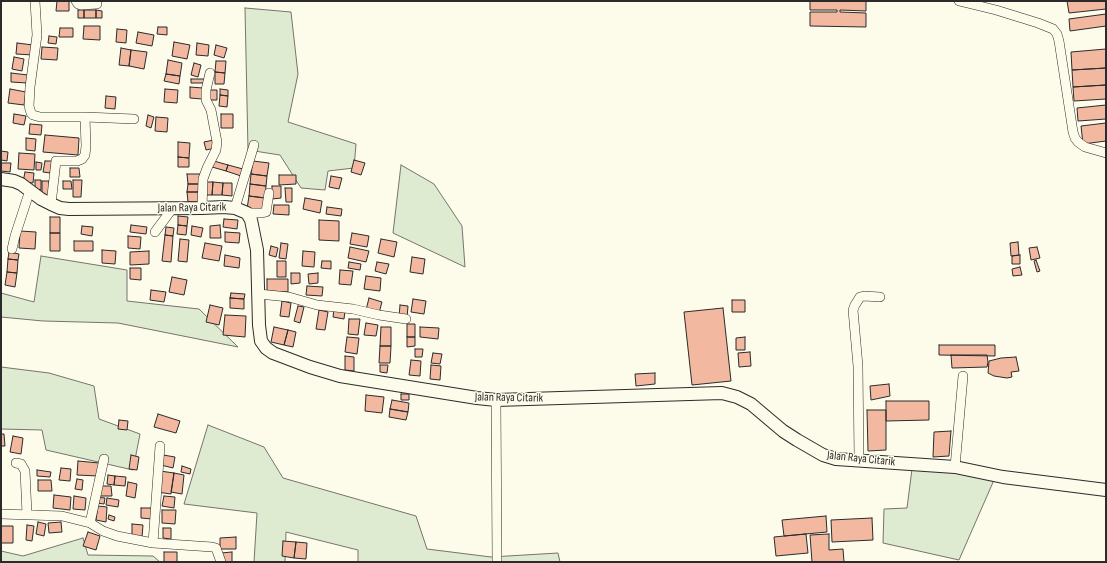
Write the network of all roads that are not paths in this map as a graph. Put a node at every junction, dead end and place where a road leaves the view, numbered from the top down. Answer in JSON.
{"nodes":[{"id":1,"x":35,"y":1,"type":"edge"},
{"id":2,"x":76,"y":1,"type":"edge"},
{"id":3,"x":959,"y":1,"type":"edge"},
{"id":4,"x":97,"y":4,"type":"dead end"},
{"id":5,"x":210,"y":73,"type":"dead end"},
{"id":6,"x":85,"y":117,"type":"junction"},
{"id":7,"x":134,"y":119,"type":"dead end"},
{"id":8,"x":254,"y":145,"type":"dead end"},
{"id":9,"x":1106,"y":153,"type":"edge"},
{"id":10,"x":1,"y":179,"type":"edge"},
{"id":11,"x":30,"y":190,"type":"junction"},
{"id":12,"x":269,"y":193,"type":"dead end"},
{"id":13,"x":51,"y":204,"type":"junction"},
{"id":14,"x":202,"y":208,"type":"junction"},
{"id":15,"x":235,"y":208,"type":"junction"},
{"id":16,"x":172,"y":209,"type":"junction"},
{"id":17,"x":247,"y":213,"type":"junction"},
{"id":18,"x":155,"y":232,"type":"dead end"},
{"id":19,"x":12,"y":249,"type":"dead end"},
{"id":20,"x":258,"y":294,"type":"junction"},
{"id":21,"x":880,"y":297,"type":"dead end"},
{"id":22,"x":406,"y":319,"type":"dead end"},
{"id":23,"x":963,"y":376,"type":"dead end"},
{"id":24,"x":496,"y":400,"type":"junction"},
{"id":25,"x":160,"y":446,"type":"dead end"},
{"id":26,"x":104,"y":459,"type":"dead end"},
{"id":27,"x":859,"y":460,"type":"junction"},
{"id":28,"x":16,"y":463,"type":"dead end"},
{"id":29,"x":955,"y":467,"type":"junction"},
{"id":30,"x":1106,"y":490,"type":"edge"},
{"id":31,"x":1,"y":514,"type":"edge"},
{"id":32,"x":27,"y":514,"type":"junction"},
{"id":33,"x":90,"y":524,"type":"junction"},
{"id":34,"x":153,"y":543,"type":"junction"},
{"id":35,"x":221,"y":562,"type":"edge"},
{"id":36,"x":497,"y":562,"type":"edge"}],
"edges":[{"from":1,"to":6,"type":"street"},
{"from":2,"to":4,"type":"street"},
{"from":3,"to":9,"type":"street"},
{"from":5,"to":14,"type":"street"},
{"from":6,"to":7,"type":"street"},
{"from":6,"to":13,"type":"street"},
{"from":8,"to":15,"type":"street"},
{"from":10,"to":11,"type":"street","name":"Jalan Raya Citarik"},
{"from":11,"to":13,"type":"street","name":"Jalan Raya Citarik"},
{"from":11,"to":19,"type":"street"},
{"from":12,"to":17,"type":"street"},
{"from":13,"to":16,"type":"street","name":"Jalan Raya Citarik"},
{"from":14,"to":15,"type":"street","name":"Jalan Raya Citarik"},
{"from":14,"to":16,"type":"street","name":"Jalan Raya Citarik"},
{"from":15,"to":17,"type":"street","name":"Jalan Raya Citarik"},
{"from":16,"to":18,"type":"street"},
{"from":17,"to":20,"type":"street","name":"Jalan Raya Citarik"},
{"from":20,"to":22,"type":"street"},
{"from":20,"to":24,"type":"street","name":"Jalan Raya Citarik"},
{"from":21,"to":27,"type":"street"},
{"from":23,"to":29,"type":"street"},
{"from":24,"to":27,"type":"street","name":"Jalan Raya Citarik"},
{"from":24,"to":36,"type":"street"},
{"from":25,"to":34,"type":"street"},
{"from":26,"to":33,"type":"street"},
{"from":27,"to":29,"type":"street","name":"Jalan Raya Citarik"},
{"from":28,"to":32,"type":"street"},
{"from":29,"to":30,"type":"street","name":"Jalan Raya Citarik"},
{"from":31,"to":32,"type":"street"},
{"from":32,"to":33,"type":"street"},
{"from":33,"to":34,"type":"street"},
{"from":34,"to":35,"type":"street"}]}
